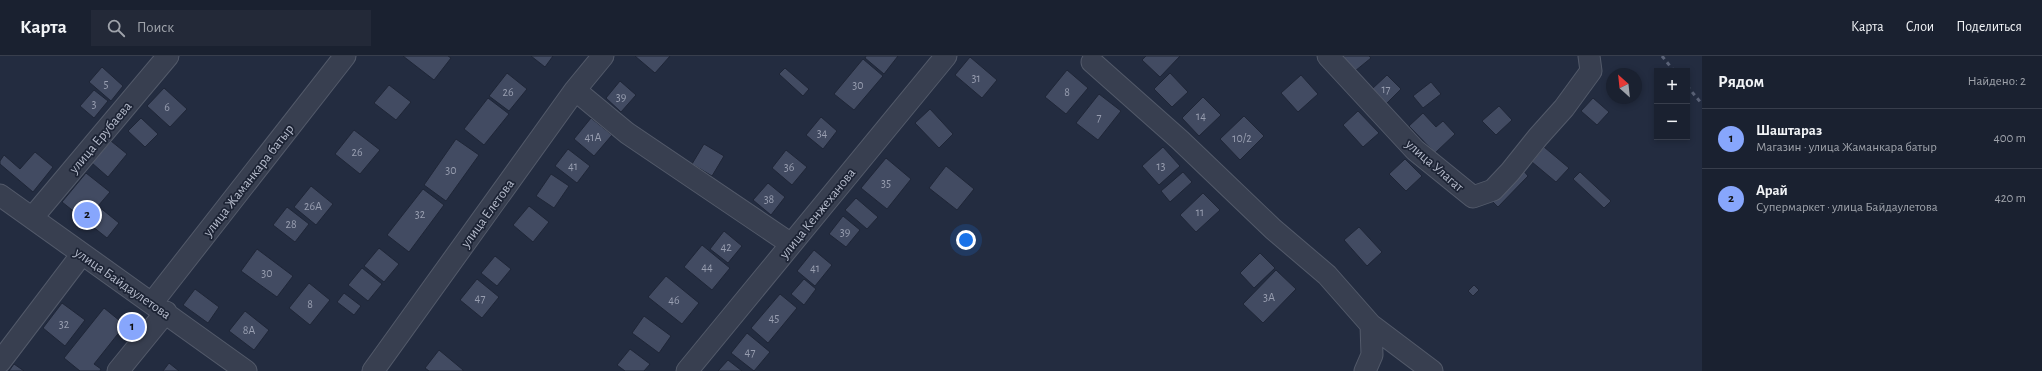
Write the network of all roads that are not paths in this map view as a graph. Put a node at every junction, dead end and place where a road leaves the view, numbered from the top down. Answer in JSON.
{"nodes":[{"id":1,"x":168,"y":56,"type":"edge"},
{"id":2,"x":345,"y":56,"type":"edge"},
{"id":3,"x":603,"y":56,"type":"edge"},
{"id":4,"x":946,"y":56,"type":"edge"},
{"id":5,"x":1328,"y":56,"type":"edge"},
{"id":6,"x":1092,"y":62,"type":"dead end"},
{"id":7,"x":1590,"y":63,"type":"edge"},
{"id":8,"x":575,"y":90,"type":"junction"},
{"id":9,"x":0,"y":195,"type":"edge"},
{"id":10,"x":32,"y":218,"type":"junction"},
{"id":11,"x":792,"y":244,"type":"junction"},
{"id":12,"x":82,"y":254,"type":"junction"},
{"id":13,"x":159,"y":308,"type":"junction"},
{"id":14,"x":1371,"y":325,"type":"junction"},
{"id":15,"x":0,"y":362,"type":"edge"},
{"id":16,"x":118,"y":371,"type":"edge"},
{"id":17,"x":246,"y":371,"type":"edge"},
{"id":18,"x":373,"y":371,"type":"edge"},
{"id":19,"x":687,"y":371,"type":"edge"},
{"id":20,"x":1365,"y":371,"type":"edge"},
{"id":21,"x":1432,"y":371,"type":"edge"}],
"edges":[{"from":1,"to":10,"type":"street","name":"улица Ерубаева"},
{"from":2,"to":13,"type":"street","name":"улица Жаманкара батыр"},
{"from":3,"to":8,"type":"street","name":"улица Елетова"},
{"from":4,"to":11,"type":"street","name":"улица Кенжеханова"},
{"from":5,"to":7,"type":"street","name":"улица Улагат"},
{"from":6,"to":14,"type":"street"},
{"from":8,"to":11,"type":"street"},
{"from":8,"to":18,"type":"street","name":"улица Елетова"},
{"from":9,"to":10,"type":"street","name":"улица Байдаулетова"},
{"from":10,"to":12,"type":"street","name":"улица Байдаулетова"},
{"from":11,"to":19,"type":"street","name":"улица Кенжеханова"},
{"from":12,"to":13,"type":"street","name":"улица Байдаулетова"},
{"from":12,"to":15,"type":"street"},
{"from":13,"to":16,"type":"street","name":"улица Жаманкара батыр"},
{"from":13,"to":17,"type":"street","name":"улица Байдаулетова"},
{"from":14,"to":20,"type":"street"},
{"from":14,"to":21,"type":"street"}]}
